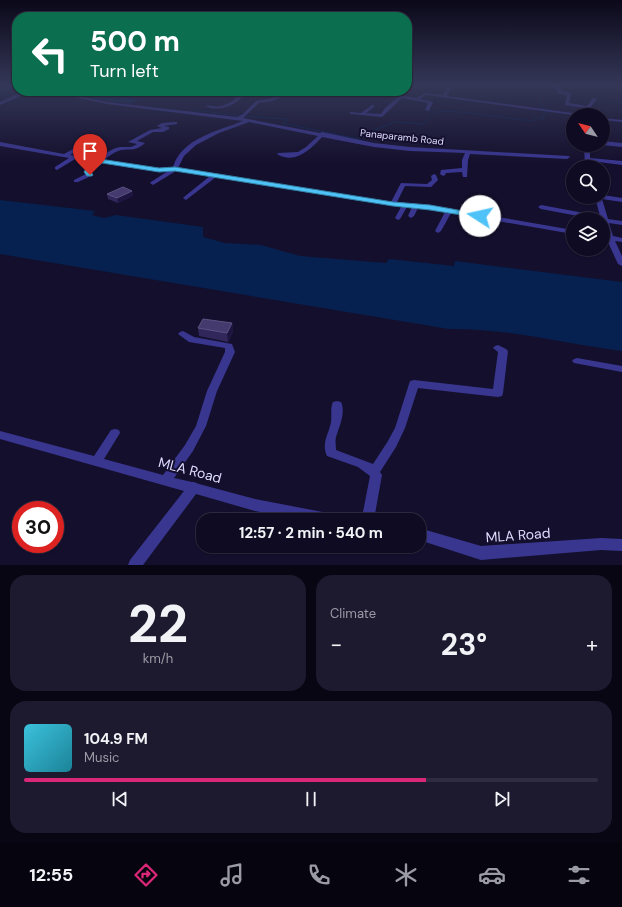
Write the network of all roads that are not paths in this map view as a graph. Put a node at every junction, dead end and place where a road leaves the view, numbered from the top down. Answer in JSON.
{"nodes":[{"id":1,"x":169,"y":110,"type":"edge"},
{"id":2,"x":202,"y":110,"type":"edge"},
{"id":3,"x":250,"y":110,"type":"edge"},
{"id":4,"x":367,"y":110,"type":"edge"},
{"id":5,"x":386,"y":110,"type":"edge"},
{"id":6,"x":547,"y":110,"type":"edge"},
{"id":7,"x":351,"y":113,"type":"dead end"},
{"id":8,"x":566,"y":113,"type":"edge"},
{"id":9,"x":199,"y":114,"type":"junction"},
{"id":10,"x":362,"y":114,"type":"junction"},
{"id":11,"x":610,"y":120,"type":"edge"},
{"id":12,"x":622,"y":121,"type":"edge"},
{"id":13,"x":175,"y":122,"type":"dead end"},
{"id":14,"x":239,"y":122,"type":"junction"},
{"id":15,"x":275,"y":126,"type":"junction"},
{"id":16,"x":249,"y":128,"type":"dead end"},
{"id":17,"x":264,"y":131,"type":"dead end"},
{"id":18,"x":322,"y":134,"type":"junction"},
{"id":19,"x":85,"y":142,"type":"dead end"},
{"id":20,"x":0,"y":144,"type":"edge"},
{"id":21,"x":610,"y":144,"type":"edge"},
{"id":22,"x":622,"y":145,"type":"edge"},
{"id":23,"x":468,"y":152,"type":"junction"},
{"id":24,"x":588,"y":152,"type":"edge"},
{"id":25,"x":280,"y":154,"type":"dead end"},
{"id":26,"x":66,"y":155,"type":"junction"},
{"id":27,"x":75,"y":157,"type":"junction"},
{"id":28,"x":567,"y":157,"type":"dead end"},
{"id":29,"x":588,"y":159,"type":"joint"},
{"id":30,"x":100,"y":161,"type":"junction"},
{"id":31,"x":622,"y":163,"type":"edge"},
{"id":32,"x":57,"y":168,"type":"dead end"},
{"id":33,"x":175,"y":169,"type":"junction"},
{"id":34,"x":443,"y":174,"type":"dead end"},
{"id":35,"x":215,"y":175,"type":"junction"},
{"id":36,"x":434,"y":176,"type":"dead end"},
{"id":37,"x":76,"y":181,"type":"dead end"},
{"id":38,"x":153,"y":183,"type":"dead end"},
{"id":39,"x":186,"y":198,"type":"dead end"},
{"id":40,"x":610,"y":198,"type":"edge"},
{"id":41,"x":622,"y":200,"type":"edge"},
{"id":42,"x":393,"y":204,"type":"junction"},
{"id":43,"x":405,"y":205,"type":"junction"},
{"id":44,"x":416,"y":206,"type":"junction"},
{"id":45,"x":541,"y":207,"type":"dead end"},
{"id":46,"x":448,"y":211,"type":"junction"},
{"id":47,"x":566,"y":212,"type":"edge"},
{"id":48,"x":411,"y":216,"type":"dead end"},
{"id":49,"x":398,"y":218,"type":"dead end"},
{"id":50,"x":610,"y":221,"type":"edge"},
{"id":51,"x":622,"y":224,"type":"edge"},
{"id":52,"x":438,"y":231,"type":"dead end"},
{"id":53,"x":566,"y":231,"type":"edge"},
{"id":54,"x":610,"y":238,"type":"edge"},
{"id":55,"x":622,"y":240,"type":"edge"},
{"id":56,"x":610,"y":243,"type":"edge"},
{"id":57,"x":622,"y":263,"type":"edge"},
{"id":58,"x":182,"y":334,"type":"dead end"},
{"id":59,"x":498,"y":348,"type":"dead end"},
{"id":60,"x":577,"y":361,"type":"dead end"},
{"id":61,"x":622,"y":369,"type":"edge"},
{"id":62,"x":337,"y":405,"type":"dead end"},
{"id":63,"x":115,"y":433,"type":"dead end"},
{"id":64,"x":0,"y":435,"type":"edge"},
{"id":65,"x":96,"y":462,"type":"junction"},
{"id":66,"x":374,"y":472,"type":"junction"},
{"id":67,"x":166,"y":480,"type":"junction"},
{"id":68,"x":194,"y":487,"type":"junction"},
{"id":69,"x":297,"y":513,"type":"edge"},
{"id":70,"x":372,"y":513,"type":"edge"},
{"id":71,"x":426,"y":536,"type":"edge"},
{"id":72,"x":622,"y":545,"type":"edge"},
{"id":73,"x":135,"y":565,"type":"edge"}],
"edges":[{"from":1,"to":9,"type":"street"},
{"from":2,"to":9,"type":"street"},
{"from":3,"to":14,"type":"street"},
{"from":4,"to":10,"type":"street"},
{"from":5,"to":10,"type":"street"},
{"from":6,"to":8,"type":"street"},
{"from":7,"to":10,"type":"street"},
{"from":9,"to":14,"type":"street"},
{"from":11,"to":12,"type":"street"},
{"from":13,"to":30,"type":"street"},
{"from":14,"to":15,"type":"street","name":"Panaparamb Road"},
{"from":14,"to":16,"type":"street"},
{"from":14,"to":33,"type":"street"},
{"from":15,"to":17,"type":"street"},
{"from":15,"to":18,"type":"street","name":"Panaparamb Road"},
{"from":18,"to":23,"type":"street","name":"Panaparamb Road"},
{"from":18,"to":25,"type":"street"},
{"from":19,"to":26,"type":"street"},
{"from":20,"to":26,"type":"street"},
{"from":21,"to":22,"type":"street"},
{"from":23,"to":28,"type":"street","name":"Panaparamb Road"},
{"from":23,"to":34,"type":"street"},
{"from":24,"to":29,"type":"street"},
{"from":26,"to":27,"type":"street"},
{"from":27,"to":30,"type":"street"},
{"from":27,"to":32,"type":"street"},
{"from":29,"to":31,"type":"street"},
{"from":30,"to":33,"type":"street"},
{"from":30,"to":37,"type":"street"},
{"from":33,"to":35,"type":"street"},
{"from":33,"to":38,"type":"street"},
{"from":35,"to":39,"type":"street"},
{"from":35,"to":42,"type":"street"},
{"from":36,"to":42,"type":"street"},
{"from":40,"to":41,"type":"street"},
{"from":42,"to":43,"type":"street"},
{"from":43,"to":44,"type":"street"},
{"from":43,"to":49,"type":"street"},
{"from":44,"to":46,"type":"street"},
{"from":44,"to":48,"type":"street"},
{"from":45,"to":47,"type":"street"},
{"from":46,"to":52,"type":"street"},
{"from":46,"to":53,"type":"street"},
{"from":50,"to":51,"type":"street"},
{"from":54,"to":55,"type":"street"},
{"from":56,"to":57,"type":"street"},
{"from":58,"to":67,"type":"street"},
{"from":59,"to":66,"type":"street"},
{"from":60,"to":61,"type":"street"},
{"from":62,"to":66,"type":"street"},
{"from":63,"to":65,"type":"street"},
{"from":64,"to":65,"type":"street","name":"MLA Road"},
{"from":65,"to":67,"type":"street","name":"MLA Road"},
{"from":66,"to":70,"type":"street"},
{"from":67,"to":68,"type":"street","name":"MLA Road"},
{"from":68,"to":69,"type":"street","name":"MLA Road"},
{"from":68,"to":73,"type":"street"},
{"from":71,"to":72,"type":"street","name":"MLA Road"}]}
